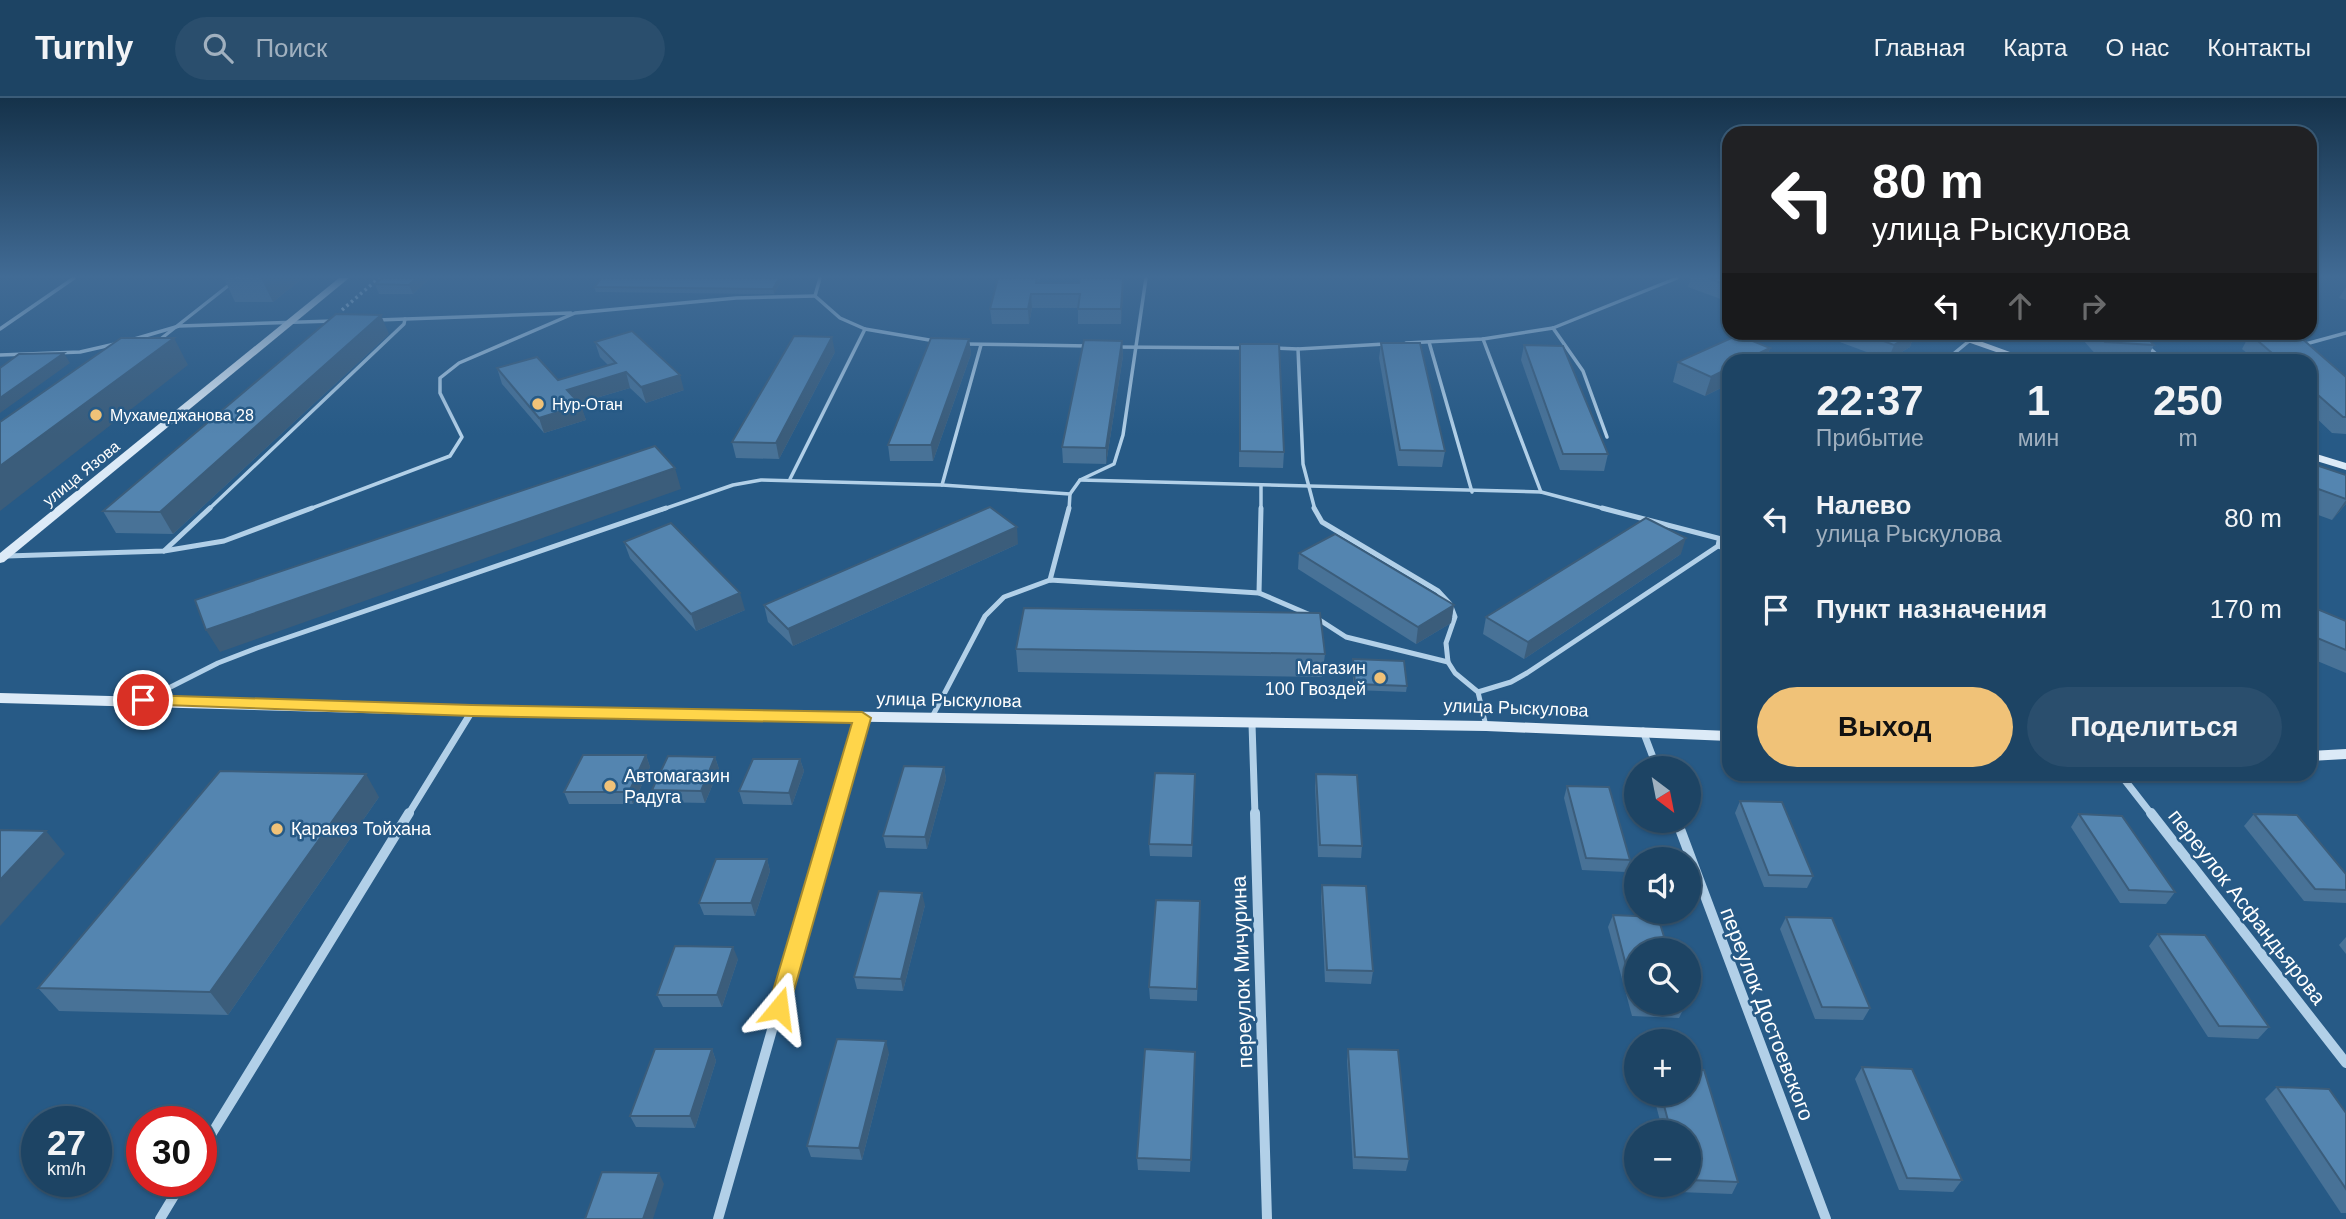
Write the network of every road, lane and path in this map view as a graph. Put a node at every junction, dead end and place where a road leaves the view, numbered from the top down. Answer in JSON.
{"nodes":[{"id":1,"x":164,"y":330,"type":"edge"},
{"id":2,"x":173,"y":330,"type":"edge"},
{"id":3,"x":282,"y":330,"type":"edge"},
{"id":4,"x":393,"y":330,"type":"edge"},
{"id":5,"x":535,"y":330,"type":"edge"},
{"id":6,"x":863,"y":330,"type":"edge"},
{"id":7,"x":872,"y":330,"type":"edge"},
{"id":8,"x":1140,"y":330,"type":"edge"},
{"id":9,"x":1538,"y":330,"type":"edge"},
{"id":10,"x":1555,"y":330,"type":"edge"},
{"id":11,"x":2346,"y":333,"type":"edge"},
{"id":12,"x":1483,"y":339,"type":"junction"},
{"id":13,"x":129,"y":340,"type":"edge"},
{"id":14,"x":1966,"y":340,"type":"edge"},
{"id":15,"x":2293,"y":341,"type":"edge"},
{"id":16,"x":157,"y":342,"type":"edge"},
{"id":17,"x":947,"y":342,"type":"edge"},
{"id":18,"x":1429,"y":342,"type":"junction"},
{"id":19,"x":1972,"y":342,"type":"junction"},
{"id":20,"x":2143,"y":342,"type":"edge"},
{"id":21,"x":958,"y":343,"type":"edge"},
{"id":22,"x":116,"y":344,"type":"edge"},
{"id":23,"x":1389,"y":344,"type":"edge"},
{"id":24,"x":1402,"y":344,"type":"edge"},
{"id":25,"x":2304,"y":344,"type":"junction"},
{"id":26,"x":982,"y":345,"type":"junction"},
{"id":27,"x":1099,"y":346,"type":"edge"},
{"id":28,"x":1112,"y":346,"type":"edge"},
{"id":29,"x":1138,"y":347,"type":"junction"},
{"id":30,"x":1258,"y":348,"type":"edge"},
{"id":31,"x":1271,"y":348,"type":"edge"},
{"id":32,"x":1298,"y":349,"type":"junction"},
{"id":33,"x":2297,"y":349,"type":"edge"},
{"id":34,"x":1955,"y":354,"type":"edge"},
{"id":35,"x":2009,"y":354,"type":"edge"},
{"id":36,"x":2156,"y":354,"type":"edge"},
{"id":37,"x":2,"y":356,"type":"edge"},
{"id":38,"x":1607,"y":437,"type":"dead end"},
{"id":39,"x":2317,"y":457,"type":"edge"},
{"id":40,"x":2346,"y":467,"type":"edge"},
{"id":41,"x":790,"y":479,"type":"junction"},
{"id":42,"x":1080,"y":480,"type":"junction"},
{"id":43,"x":942,"y":485,"type":"junction"},
{"id":44,"x":1261,"y":485,"type":"junction"},
{"id":45,"x":1305,"y":486,"type":"junction"},
{"id":46,"x":1472,"y":492,"type":"junction"},
{"id":47,"x":1541,"y":492,"type":"junction"},
{"id":48,"x":1070,"y":494,"type":"junction"},
{"id":49,"x":1722,"y":542,"type":"edge"},
{"id":50,"x":1719,"y":543,"type":"junction"},
{"id":51,"x":1722,"y":545,"type":"edge"},
{"id":52,"x":164,"y":551,"type":"junction"},
{"id":53,"x":2,"y":558,"type":"edge"},
{"id":54,"x":1049,"y":580,"type":"junction"},
{"id":55,"x":1259,"y":593,"type":"junction"},
{"id":56,"x":1448,"y":662,"type":"junction"},
{"id":57,"x":1478,"y":692,"type":"junction"},
{"id":58,"x":0,"y":698,"type":"edge"},
{"id":59,"x":143,"y":700,"type":"junction"},
{"id":60,"x":472,"y":711,"type":"junction"},
{"id":61,"x":862,"y":718,"type":"junction"},
{"id":62,"x":932,"y":719,"type":"junction"},
{"id":63,"x":1252,"y":724,"type":"junction"},
{"id":64,"x":1486,"y":726,"type":"junction"},
{"id":65,"x":1643,"y":732,"type":"junction"},
{"id":66,"x":1722,"y":736,"type":"edge"},
{"id":67,"x":2346,"y":754,"type":"edge"},
{"id":68,"x":1652,"y":756,"type":"edge"},
{"id":69,"x":2317,"y":756,"type":"edge"},
{"id":70,"x":2125,"y":781,"type":"edge"},
{"id":71,"x":1681,"y":833,"type":"edge"},
{"id":72,"x":2346,"y":1063,"type":"edge"},
{"id":73,"x":217,"y":1125,"type":"edge"},
{"id":74,"x":173,"y":1197,"type":"edge"},
{"id":75,"x":160,"y":1219,"type":"edge"},
{"id":76,"x":718,"y":1219,"type":"edge"},
{"id":77,"x":1267,"y":1219,"type":"edge"},
{"id":78,"x":1826,"y":1219,"type":"edge"}],
"edges":[{"from":1,"to":13,"type":"lane"},
{"from":2,"to":16,"type":"lane"},
{"from":3,"to":53,"type":"street","name":"улица Язова"},
{"from":4,"to":52,"type":"lane"},
{"from":5,"to":52,"type":"lane"},
{"from":6,"to":41,"type":"lane"},
{"from":7,"to":17,"type":"lane"},
{"from":8,"to":29,"type":"lane"},
{"from":9,"to":12,"type":"lane"},
{"from":10,"to":38,"type":"lane"},
{"from":11,"to":25,"type":"lane"},
{"from":12,"to":18,"type":"lane"},
{"from":12,"to":47,"type":"lane"},
{"from":14,"to":19,"type":"street"},
{"from":15,"to":25,"type":"lane"},
{"from":18,"to":24,"type":"lane"},
{"from":18,"to":46,"type":"lane"},
{"from":19,"to":34,"type":"lane"},
{"from":19,"to":35,"type":"street"},
{"from":20,"to":36,"type":"lane"},
{"from":21,"to":26,"type":"lane"},
{"from":22,"to":37,"type":"lane"},
{"from":23,"to":32,"type":"lane"},
{"from":25,"to":33,"type":"lane"},
{"from":26,"to":27,"type":"lane"},
{"from":26,"to":43,"type":"lane"},
{"from":28,"to":29,"type":"lane"},
{"from":29,"to":30,"type":"lane"},
{"from":29,"to":42,"type":"lane"},
{"from":31,"to":32,"type":"lane"},
{"from":32,"to":45,"type":"lane"},
{"from":39,"to":40,"type":"street"},
{"from":41,"to":43,"type":"lane"},
{"from":41,"to":59,"type":"lane"},
{"from":42,"to":44,"type":"lane"},
{"from":42,"to":48,"type":"lane"},
{"from":43,"to":48,"type":"lane"},
{"from":44,"to":45,"type":"lane"},
{"from":44,"to":55,"type":"lane"},
{"from":45,"to":46,"type":"lane"},
{"from":45,"to":56,"type":"lane"},
{"from":46,"to":47,"type":"lane"},
{"from":47,"to":50,"type":"lane"},
{"from":48,"to":54,"type":"lane"},
{"from":49,"to":50,"type":"lane"},
{"from":50,"to":51,"type":"lane"},
{"from":50,"to":57,"type":"lane"},
{"from":52,"to":53,"type":"lane"},
{"from":54,"to":55,"type":"lane"},
{"from":54,"to":62,"type":"lane"},
{"from":55,"to":56,"type":"lane"},
{"from":56,"to":57,"type":"lane"},
{"from":57,"to":64,"type":"lane"},
{"from":58,"to":59,"type":"street","name":"улица Рыскулова"},
{"from":59,"to":60,"type":"street","name":"улица Рыскулова"},
{"from":60,"to":61,"type":"street","name":"улица Рыскулова"},
{"from":60,"to":73,"type":"street"},
{"from":61,"to":62,"type":"street","name":"улица Рыскулова"},
{"from":61,"to":76,"type":"street"},
{"from":62,"to":63,"type":"street","name":"улица Рыскулова"},
{"from":63,"to":64,"type":"street","name":"улица Рыскулова"},
{"from":63,"to":77,"type":"street","name":"переулок Мичурина"},
{"from":64,"to":65,"type":"street","name":"улица Рыскулова"},
{"from":65,"to":66,"type":"street","name":"улица Рыскулова"},
{"from":65,"to":68,"type":"street"},
{"from":67,"to":69,"type":"street"},
{"from":70,"to":72,"type":"street","name":"переулок Асфандьярова"},
{"from":71,"to":78,"type":"street","name":"переулок Достоевского"},
{"from":74,"to":75,"type":"street"}]}
